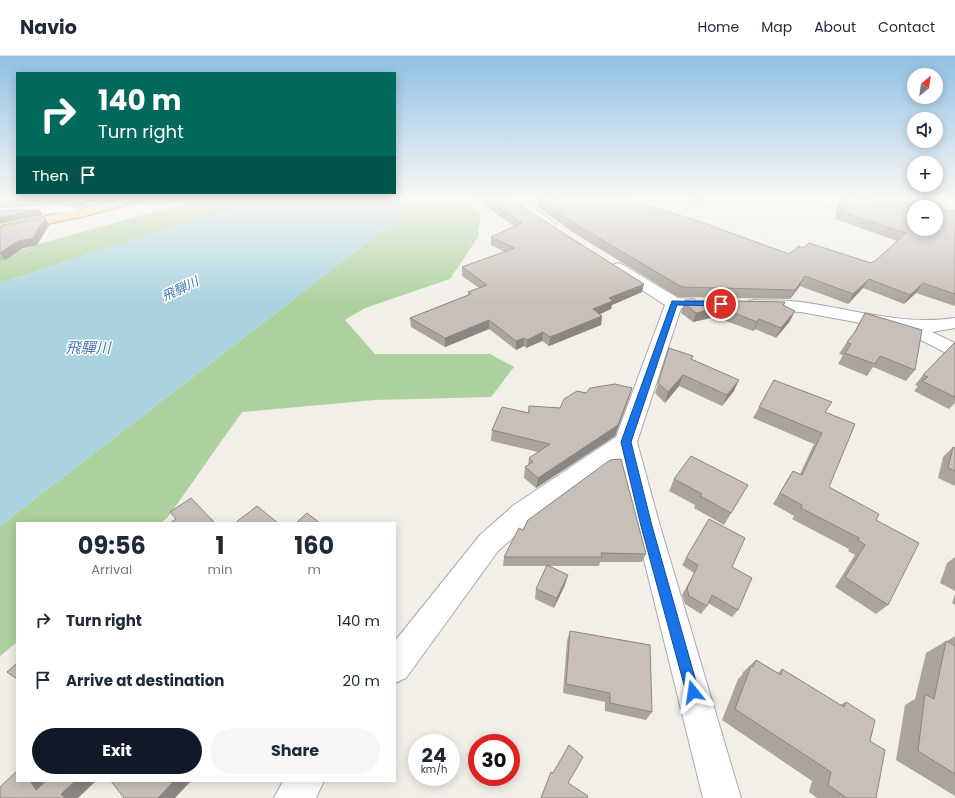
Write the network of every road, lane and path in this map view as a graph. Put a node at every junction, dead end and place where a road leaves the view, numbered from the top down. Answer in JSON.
{"nodes":[{"id":1,"x":608,"y":262,"type":"edge"},
{"id":2,"x":674,"y":303,"type":"junction"},
{"id":3,"x":705,"y":304,"type":"edge"},
{"id":4,"x":736,"y":305,"type":"edge"},
{"id":5,"x":955,"y":323,"type":"edge"},
{"id":6,"x":906,"y":326,"type":"junction"},
{"id":7,"x":955,"y":350,"type":"edge"},
{"id":8,"x":626,"y":442,"type":"junction"},
{"id":9,"x":396,"y":666,"type":"edge"},
{"id":10,"x":305,"y":782,"type":"edge"},
{"id":11,"x":293,"y":798,"type":"edge"},
{"id":12,"x":722,"y":798,"type":"edge"}],
"edges":[{"from":1,"to":2,"type":"street"},
{"from":2,"to":3,"type":"street"},
{"from":2,"to":8,"type":"street"},
{"from":4,"to":6,"type":"street"},
{"from":5,"to":6,"type":"street"},
{"from":6,"to":7,"type":"street"},
{"from":8,"to":9,"type":"street"},
{"from":8,"to":12,"type":"street"},
{"from":10,"to":11,"type":"street"}]}
